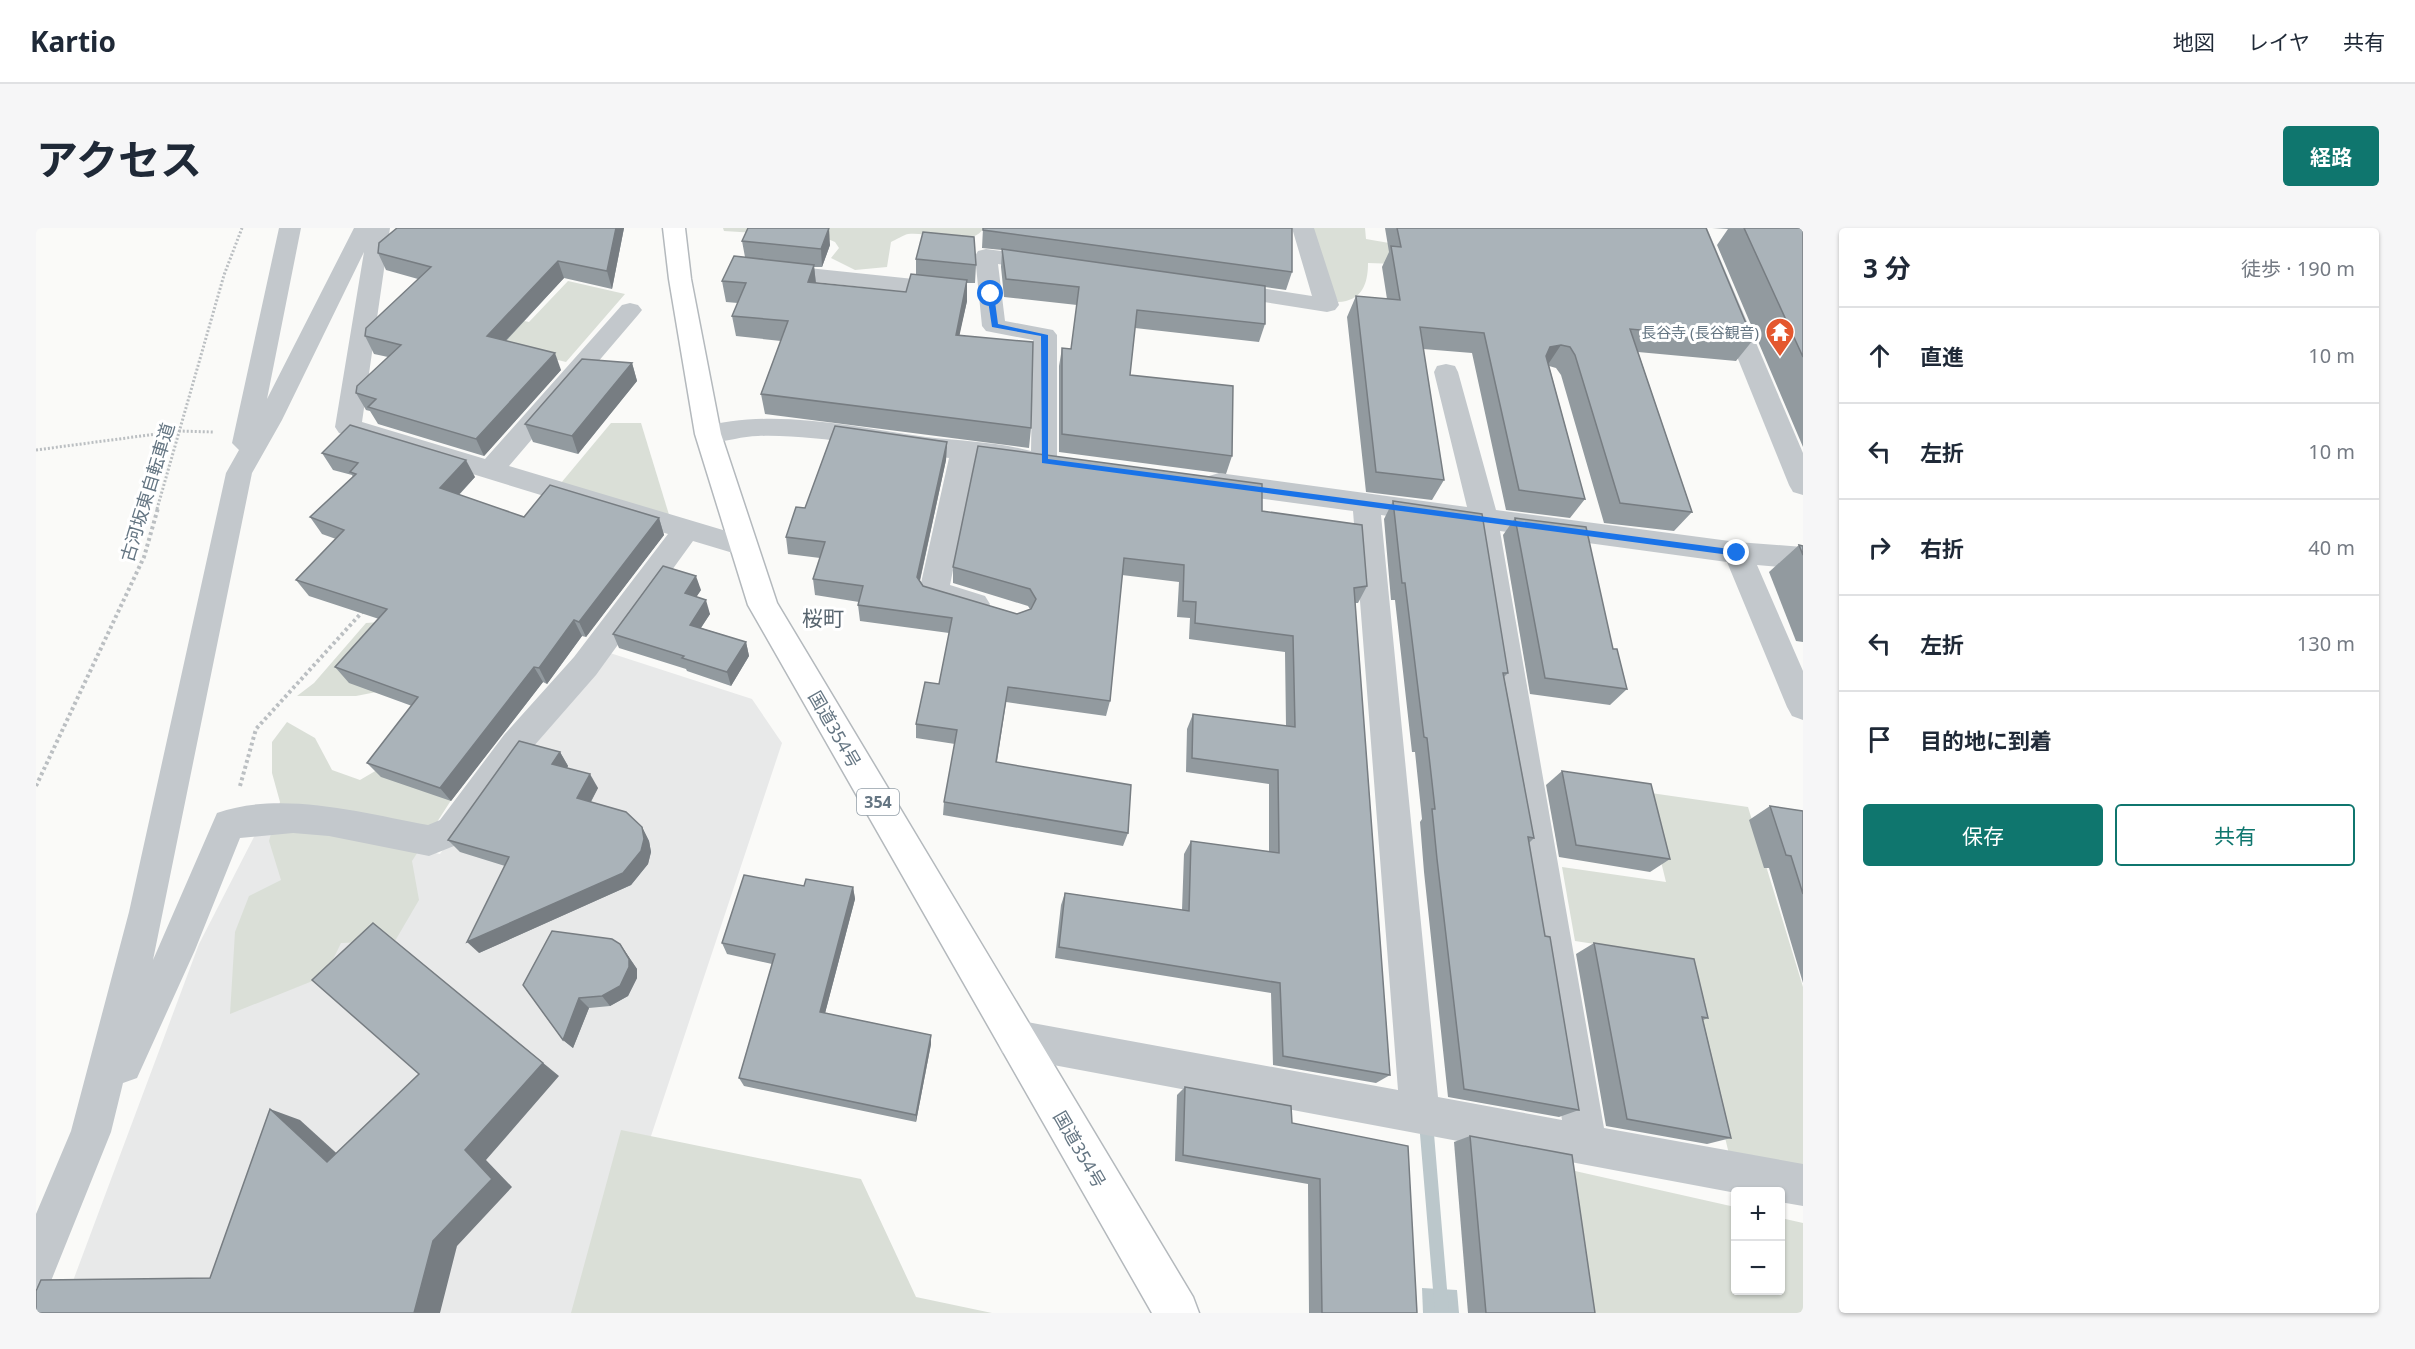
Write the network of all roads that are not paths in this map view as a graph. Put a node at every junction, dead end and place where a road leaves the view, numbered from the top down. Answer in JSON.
{"nodes":[{"id":1,"x":290,"y":228,"type":"edge"},
{"id":2,"x":364,"y":228,"type":"edge"},
{"id":3,"x":379,"y":228,"type":"edge"},
{"id":4,"x":1303,"y":228,"type":"edge"},
{"id":5,"x":1705,"y":232,"type":"edge"},
{"id":6,"x":675,"y":234,"type":"edge"},
{"id":7,"x":1068,"y":267,"type":"edge"},
{"id":8,"x":753,"y":269,"type":"edge"},
{"id":9,"x":1197,"y":286,"type":"edge"},
{"id":10,"x":991,"y":294,"type":"junction"},
{"id":11,"x":630,"y":310,"type":"dead end"},
{"id":12,"x":1446,"y":372,"type":"dead end"},
{"id":13,"x":708,"y":434,"type":"junction"},
{"id":14,"x":964,"y":451,"type":"junction"},
{"id":15,"x":489,"y":471,"type":"junction"},
{"id":16,"x":238,"y":473,"type":"junction"},
{"id":17,"x":1194,"y":480,"type":"edge"},
{"id":18,"x":1803,"y":485,"type":"edge"},
{"id":19,"x":1366,"y":502,"type":"junction"},
{"id":20,"x":1484,"y":518,"type":"junction"},
{"id":21,"x":686,"y":530,"type":"junction"},
{"id":22,"x":743,"y":546,"type":"junction"},
{"id":23,"x":1737,"y":553,"type":"junction"},
{"id":24,"x":1803,"y":558,"type":"edge"},
{"id":25,"x":995,"y":610,"type":"edge"},
{"id":26,"x":1803,"y":707,"type":"edge"},
{"id":27,"x":1016,"y":1039,"type":"junction"},
{"id":28,"x":1420,"y":1115,"type":"junction"},
{"id":29,"x":91,"y":1132,"type":"junction"},
{"id":30,"x":1586,"y":1144,"type":"junction"},
{"id":31,"x":1803,"y":1185,"type":"edge"},
{"id":32,"x":36,"y":1266,"type":"edge"},
{"id":33,"x":1177,"y":1313,"type":"edge"}],
"edges":[{"from":1,"to":16,"type":"street"},
{"from":2,"to":16,"type":"street"},
{"from":3,"to":15,"type":"street"},
{"from":4,"to":9,"type":"street"},
{"from":5,"to":18,"type":"street"},
{"from":6,"to":13,"type":"highway","name":"国道354号","number":"354"},
{"from":7,"to":10,"type":"street"},
{"from":8,"to":10,"type":"street"},
{"from":10,"to":14,"type":"street"},
{"from":11,"to":15,"type":"street"},
{"from":12,"to":20,"type":"street"},
{"from":13,"to":14,"type":"street"},
{"from":13,"to":22,"type":"highway","name":"国道354号","number":"354"},
{"from":14,"to":25,"type":"street"},
{"from":15,"to":21,"type":"street"},
{"from":16,"to":29,"type":"street"},
{"from":17,"to":19,"type":"street"},
{"from":19,"to":20,"type":"street"},
{"from":19,"to":28,"type":"street"},
{"from":20,"to":23,"type":"street"},
{"from":20,"to":30,"type":"street"},
{"from":21,"to":22,"type":"street"},
{"from":21,"to":29,"type":"street"},
{"from":22,"to":27,"type":"highway","name":"国道354号","number":"354"},
{"from":23,"to":24,"type":"street"},
{"from":23,"to":26,"type":"street"},
{"from":27,"to":28,"type":"street"},
{"from":27,"to":33,"type":"highway","name":"国道354号","number":"354"},
{"from":28,"to":30,"type":"street"},
{"from":29,"to":32,"type":"street"},
{"from":30,"to":31,"type":"street"}]}
